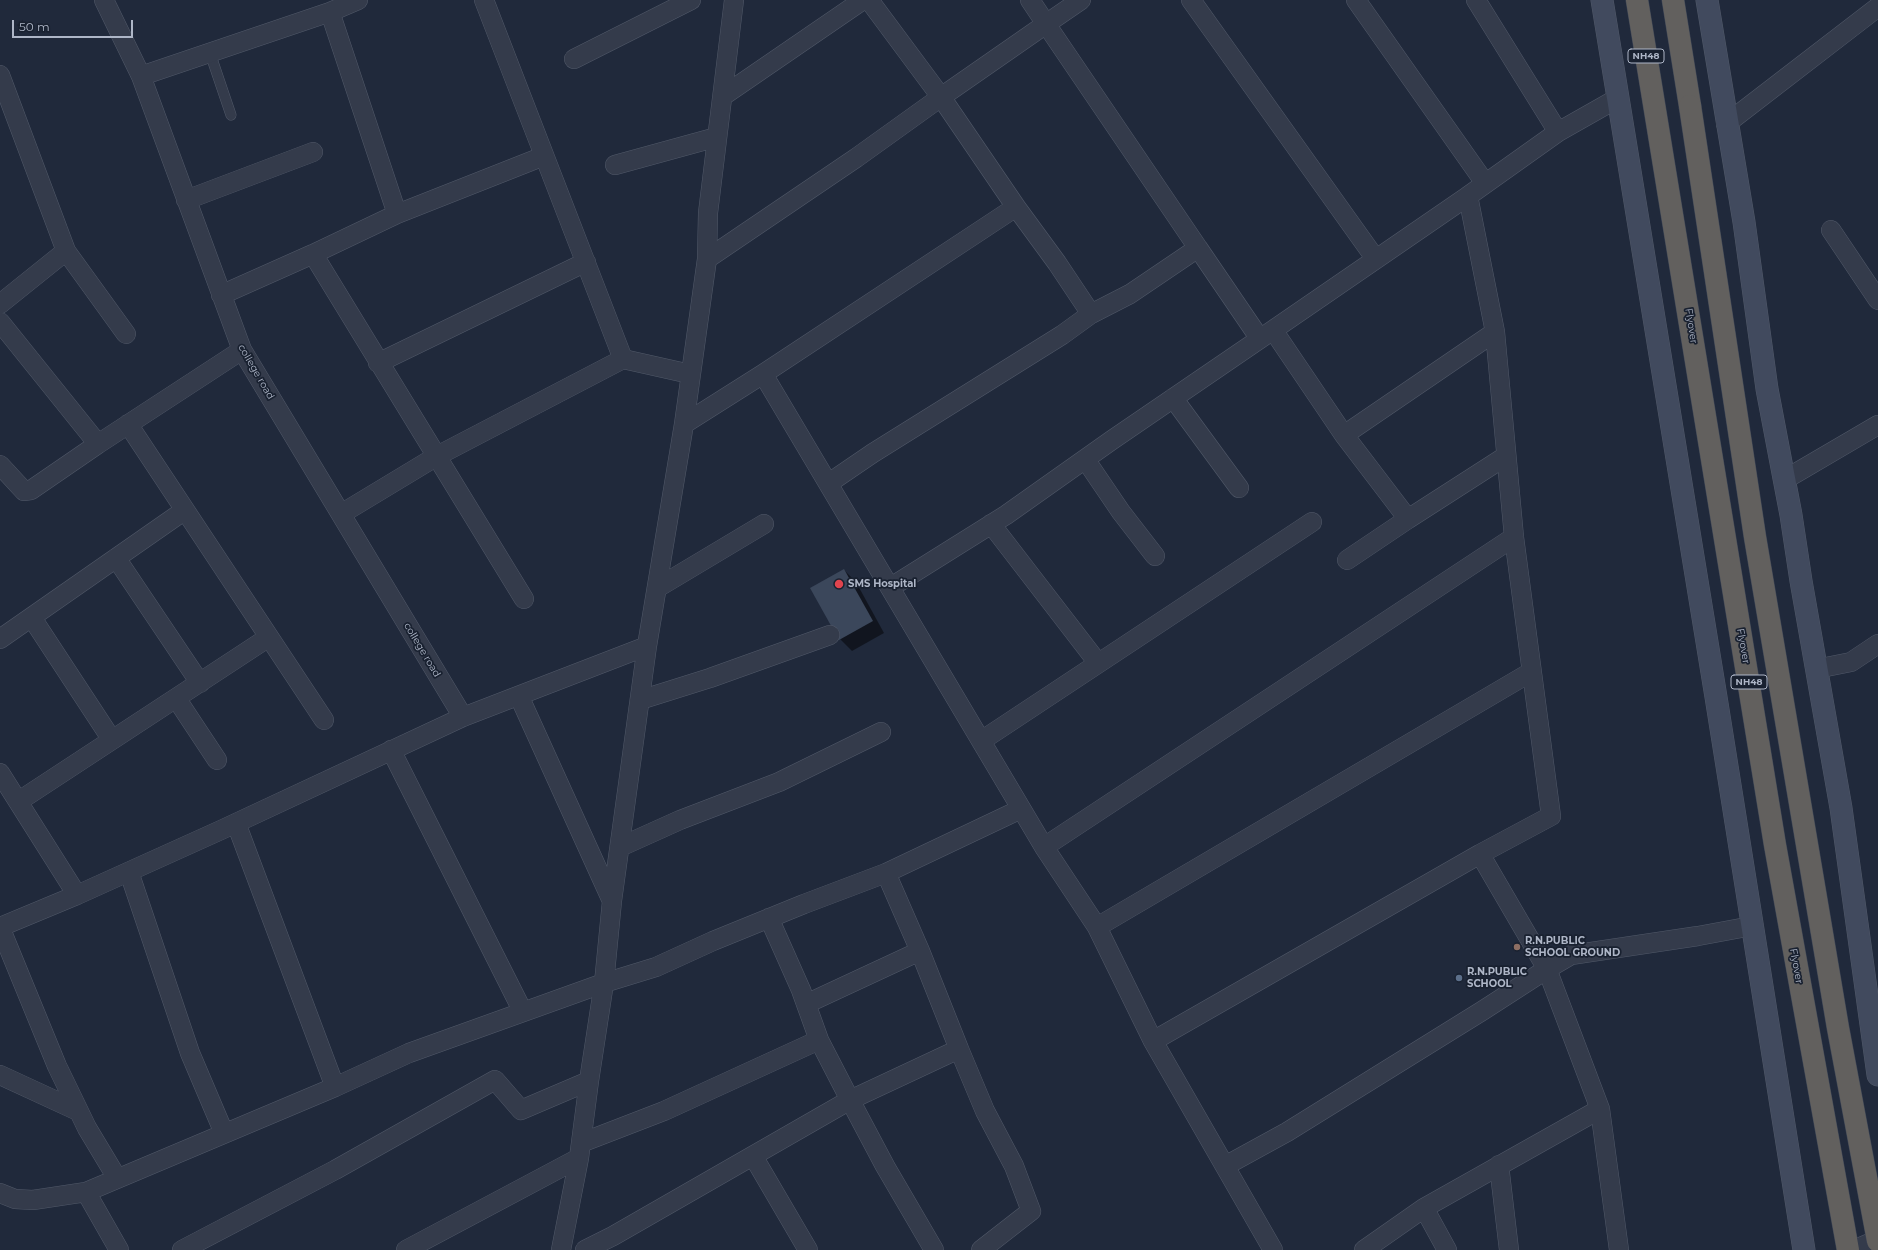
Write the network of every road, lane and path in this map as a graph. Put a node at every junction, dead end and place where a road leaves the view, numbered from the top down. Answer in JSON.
{"nodes":[{"id":1,"x":104,"y":0,"type":"edge"},
{"id":2,"x":358,"y":0,"type":"edge"},
{"id":3,"x":484,"y":0,"type":"edge"},
{"id":4,"x":690,"y":0,"type":"edge"},
{"id":5,"x":734,"y":0,"type":"edge"},
{"id":6,"x":863,"y":0,"type":"edge"},
{"id":7,"x":869,"y":0,"type":"edge"},
{"id":8,"x":1030,"y":0,"type":"edge"},
{"id":9,"x":1082,"y":0,"type":"edge"},
{"id":10,"x":1191,"y":0,"type":"edge"},
{"id":11,"x":1356,"y":0,"type":"edge"},
{"id":12,"x":1476,"y":0,"type":"edge"},
{"id":13,"x":1602,"y":0,"type":"edge"},
{"id":14,"x":1637,"y":0,"type":"edge"},
{"id":15,"x":1673,"y":0,"type":"edge"},
{"id":16,"x":1707,"y":0,"type":"edge"},
{"id":17,"x":1878,"y":7,"type":"edge"},
{"id":18,"x":330,"y":12,"type":"junction"},
{"id":19,"x":1046,"y":24,"type":"junction"},
{"id":20,"x":210,"y":53,"type":"junction"},
{"id":21,"x":574,"y":59,"type":"dead end"},
{"id":22,"x":0,"y":75,"type":"edge"},
{"id":23,"x":141,"y":76,"type":"junction"},
{"id":24,"x":723,"y":96,"type":"junction"},
{"id":25,"x":941,"y":97,"type":"junction"},
{"id":26,"x":1618,"y":98,"type":"junction"},
{"id":27,"x":232,"y":115,"type":"dead end"},
{"id":28,"x":1726,"y":124,"type":"junction"},
{"id":29,"x":1558,"y":132,"type":"junction"},
{"id":30,"x":717,"y":138,"type":"junction"},
{"id":31,"x":313,"y":152,"type":"dead end"},
{"id":32,"x":544,"y":156,"type":"junction"},
{"id":33,"x":615,"y":165,"type":"dead end"},
{"id":34,"x":1485,"y":183,"type":"junction"},
{"id":35,"x":1468,"y":196,"type":"junction"},
{"id":36,"x":186,"y":200,"type":"junction"},
{"id":37,"x":1016,"y":207,"type":"junction"},
{"id":38,"x":397,"y":214,"type":"junction"},
{"id":39,"x":1831,"y":230,"type":"dead end"},
{"id":40,"x":1198,"y":248,"type":"junction"},
{"id":41,"x":66,"y":251,"type":"junction"},
{"id":42,"x":313,"y":254,"type":"junction"},
{"id":43,"x":707,"y":258,"type":"junction"},
{"id":44,"x":1376,"y":258,"type":"junction"},
{"id":45,"x":586,"y":262,"type":"junction"},
{"id":46,"x":221,"y":295,"type":"junction"},
{"id":47,"x":1878,"y":300,"type":"edge"},
{"id":48,"x":0,"y":304,"type":"edge"},
{"id":49,"x":1091,"y":314,"type":"junction"},
{"id":50,"x":0,"y":322,"type":"edge"},
{"id":51,"x":1495,"y":332,"type":"junction"},
{"id":52,"x":126,"y":334,"type":"dead end"},
{"id":53,"x":1267,"y":334,"type":"junction"},
{"id":54,"x":242,"y":350,"type":"junction"},
{"id":55,"x":623,"y":359,"type":"junction"},
{"id":56,"x":378,"y":363,"type":"junction"},
{"id":57,"x":690,"y":374,"type":"junction"},
{"id":58,"x":763,"y":374,"type":"junction"},
{"id":59,"x":1172,"y":398,"type":"junction"},
{"id":60,"x":128,"y":424,"type":"junction"},
{"id":61,"x":684,"y":424,"type":"junction"},
{"id":62,"x":1878,"y":425,"type":"edge"},
{"id":63,"x":1344,"y":435,"type":"junction"},
{"id":64,"x":98,"y":444,"type":"junction"},
{"id":65,"x":437,"y":456,"type":"junction"},
{"id":66,"x":1506,"y":456,"type":"junction"},
{"id":67,"x":1085,"y":459,"type":"junction"},
{"id":68,"x":2,"y":470,"type":"edge"},
{"id":69,"x":1784,"y":480,"type":"junction"},
{"id":70,"x":829,"y":483,"type":"junction"},
{"id":71,"x":1239,"y":488,"type":"dead end"},
{"id":72,"x":185,"y":510,"type":"junction"},
{"id":73,"x":341,"y":514,"type":"junction"},
{"id":74,"x":1408,"y":519,"type":"junction"},
{"id":75,"x":1312,"y":522,"type":"dead end"},
{"id":76,"x":764,"y":524,"type":"dead end"},
{"id":77,"x":991,"y":524,"type":"junction"},
{"id":78,"x":1514,"y":537,"type":"junction"},
{"id":79,"x":1155,"y":556,"type":"dead end"},
{"id":80,"x":116,"y":558,"type":"junction"},
{"id":81,"x":1347,"y":560,"type":"dead end"},
{"id":82,"x":890,"y":587,"type":"junction"},
{"id":83,"x":657,"y":588,"type":"junction"},
{"id":84,"x":524,"y":599,"type":"dead end"},
{"id":85,"x":32,"y":618,"type":"junction"},
{"id":86,"x":830,"y":634,"type":"dead end"},
{"id":87,"x":270,"y":638,"type":"junction"},
{"id":88,"x":0,"y":639,"type":"edge"},
{"id":89,"x":1878,"y":644,"type":"edge"},
{"id":90,"x":647,"y":646,"type":"junction"},
{"id":91,"x":1098,"y":663,"type":"junction"},
{"id":92,"x":1816,"y":669,"type":"junction"},
{"id":93,"x":1532,"y":672,"type":"junction"},
{"id":94,"x":200,"y":683,"type":"junction"},
{"id":95,"x":519,"y":696,"type":"junction"},
{"id":96,"x":176,"y":698,"type":"junction"},
{"id":97,"x":640,"y":700,"type":"junction"},
{"id":98,"x":463,"y":717,"type":"junction"},
{"id":99,"x":324,"y":720,"type":"dead end"},
{"id":100,"x":881,"y":732,"type":"dead end"},
{"id":101,"x":112,"y":740,"type":"junction"},
{"id":102,"x":981,"y":740,"type":"junction"},
{"id":103,"x":391,"y":750,"type":"junction"},
{"id":104,"x":217,"y":760,"type":"dead end"},
{"id":105,"x":1,"y":777,"type":"edge"},
{"id":106,"x":19,"y":801,"type":"junction"},
{"id":107,"x":1021,"y":809,"type":"junction"},
{"id":108,"x":236,"y":823,"type":"junction"},
{"id":109,"x":620,"y":847,"type":"junction"},
{"id":110,"x":1044,"y":847,"type":"junction"},
{"id":111,"x":1480,"y":854,"type":"junction"},
{"id":112,"x":129,"y":872,"type":"junction"},
{"id":113,"x":886,"y":873,"type":"junction"},
{"id":114,"x":77,"y":895,"type":"junction"},
{"id":115,"x":612,"y":901,"type":"junction"},
{"id":116,"x":769,"y":918,"type":"junction"},
{"id":117,"x":1752,"y":926,"type":"junction"},
{"id":118,"x":1097,"y":927,"type":"junction"},
{"id":119,"x":920,"y":951,"type":"junction"},
{"id":120,"x":1547,"y":969,"type":"junction"},
{"id":121,"x":604,"y":983,"type":"junction"},
{"id":122,"x":806,"y":1004,"type":"junction"},
{"id":123,"x":523,"y":1012,"type":"junction"},
{"id":124,"x":819,"y":1040,"type":"junction"},
{"id":125,"x":1153,"y":1041,"type":"junction"},
{"id":126,"x":959,"y":1049,"type":"junction"},
{"id":127,"x":0,"y":1075,"type":"edge"},
{"id":128,"x":1878,"y":1075,"type":"edge"},
{"id":129,"x":588,"y":1081,"type":"junction"},
{"id":130,"x":336,"y":1086,"type":"junction"},
{"id":131,"x":850,"y":1100,"type":"junction"},
{"id":132,"x":1600,"y":1109,"type":"junction"},
{"id":133,"x":78,"y":1111,"type":"junction"},
{"id":134,"x":224,"y":1133,"type":"junction"},
{"id":135,"x":580,"y":1151,"type":"junction"},
{"id":136,"x":753,"y":1156,"type":"junction"},
{"id":137,"x":1500,"y":1165,"type":"junction"},
{"id":138,"x":1225,"y":1166,"type":"junction"},
{"id":139,"x":118,"y":1178,"type":"junction"},
{"id":140,"x":86,"y":1192,"type":"junction"},
{"id":141,"x":0,"y":1193,"type":"edge"},
{"id":142,"x":1424,"y":1208,"type":"junction"},
{"id":143,"x":1878,"y":1241,"type":"edge"},
{"id":144,"x":119,"y":1250,"type":"edge"},
{"id":145,"x":182,"y":1250,"type":"edge"},
{"id":146,"x":406,"y":1250,"type":"edge"},
{"id":147,"x":561,"y":1250,"type":"edge"},
{"id":148,"x":585,"y":1250,"type":"edge"},
{"id":149,"x":808,"y":1250,"type":"edge"},
{"id":150,"x":934,"y":1250,"type":"edge"},
{"id":151,"x":980,"y":1250,"type":"edge"},
{"id":152,"x":1273,"y":1250,"type":"edge"},
{"id":153,"x":1364,"y":1250,"type":"edge"},
{"id":154,"x":1447,"y":1250,"type":"edge"},
{"id":155,"x":1509,"y":1250,"type":"edge"},
{"id":156,"x":1619,"y":1250,"type":"edge"},
{"id":157,"x":1804,"y":1250,"type":"edge"},
{"id":158,"x":1848,"y":1250,"type":"edge"},
{"id":159,"x":1857,"y":1250,"type":"edge"}],
"edges":[{"from":1,"to":23,"type":"street","name":"college road"},
{"from":2,"to":18,"type":"street"},
{"from":3,"to":32,"type":"street"},
{"from":4,"to":21,"type":"street"},
{"from":5,"to":24,"type":"street"},
{"from":6,"to":24,"type":"street"},
{"from":7,"to":25,"type":"street"},
{"from":8,"to":19,"type":"street"},
{"from":9,"to":19,"type":"street"},
{"from":10,"to":44,"type":"street"},
{"from":11,"to":34,"type":"street"},
{"from":12,"to":29,"type":"street"},
{"from":13,"to":26,"type":"main road"},
{"from":14,"to":158,"type":"highway","name":"Flyover","number":"NH48"},
{"from":15,"to":143,"type":"highway","number":"NH48","bridge":true},
{"from":16,"to":28,"type":"main road"},
{"from":17,"to":28,"type":"street"},
{"from":18,"to":20,"type":"street"},
{"from":18,"to":38,"type":"street"},
{"from":19,"to":25,"type":"street"},
{"from":19,"to":40,"type":"street"},
{"from":20,"to":23,"type":"street"},
{"from":20,"to":27,"type":"lane"},
{"from":22,"to":41,"type":"street"},
{"from":23,"to":36,"type":"street","name":"college road"},
{"from":24,"to":30,"type":"street"},
{"from":25,"to":37,"type":"street"},
{"from":25,"to":43,"type":"street"},
{"from":26,"to":29,"type":"street"},
{"from":26,"to":117,"type":"main road"},
{"from":28,"to":69,"type":"main road"},
{"from":29,"to":34,"type":"street"},
{"from":30,"to":33,"type":"street"},
{"from":30,"to":43,"type":"street"},
{"from":31,"to":36,"type":"street"},
{"from":32,"to":38,"type":"street"},
{"from":32,"to":45,"type":"street"},
{"from":34,"to":35,"type":"street"},
{"from":35,"to":44,"type":"street"},
{"from":35,"to":51,"type":"street"},
{"from":36,"to":46,"type":"street","name":"college road"},
{"from":37,"to":49,"type":"street"},
{"from":37,"to":58,"type":"street"},
{"from":38,"to":42,"type":"street"},
{"from":39,"to":47,"type":"street"},
{"from":40,"to":49,"type":"street"},
{"from":40,"to":53,"type":"street"},
{"from":41,"to":48,"type":"street"},
{"from":41,"to":52,"type":"street"},
{"from":42,"to":46,"type":"street"},
{"from":42,"to":56,"type":"street"},
{"from":43,"to":57,"type":"street"},
{"from":44,"to":53,"type":"street"},
{"from":45,"to":55,"type":"street"},
{"from":45,"to":56,"type":"street"},
{"from":46,"to":54,"type":"street","name":"college road"},
{"from":49,"to":70,"type":"street"},
{"from":50,"to":64,"type":"street"},
{"from":51,"to":63,"type":"street"},
{"from":51,"to":66,"type":"street"},
{"from":53,"to":59,"type":"street"},
{"from":53,"to":63,"type":"street"},
{"from":54,"to":60,"type":"street"},
{"from":54,"to":73,"type":"street","name":"college road"},
{"from":55,"to":57,"type":"street"},
{"from":55,"to":65,"type":"street"},
{"from":56,"to":65,"type":"street"},
{"from":57,"to":61,"type":"street"},
{"from":58,"to":61,"type":"street"},
{"from":58,"to":70,"type":"street"},
{"from":59,"to":67,"type":"street"},
{"from":59,"to":71,"type":"street"},
{"from":60,"to":64,"type":"street"},
{"from":60,"to":72,"type":"street"},
{"from":61,"to":83,"type":"street"},
{"from":62,"to":69,"type":"street"},
{"from":63,"to":74,"type":"street"},
{"from":64,"to":68,"type":"street"},
{"from":65,"to":73,"type":"street"},
{"from":65,"to":84,"type":"street"},
{"from":66,"to":74,"type":"street"},
{"from":66,"to":78,"type":"street"},
{"from":67,"to":77,"type":"street"},
{"from":67,"to":79,"type":"street"},
{"from":69,"to":92,"type":"main road"},
{"from":70,"to":82,"type":"street"},
{"from":72,"to":80,"type":"street"},
{"from":72,"to":87,"type":"street"},
{"from":73,"to":98,"type":"street","name":"college road"},
{"from":74,"to":81,"type":"street"},
{"from":75,"to":91,"type":"street"},
{"from":76,"to":83,"type":"street"},
{"from":77,"to":82,"type":"street"},
{"from":77,"to":91,"type":"street"},
{"from":78,"to":93,"type":"street"},
{"from":78,"to":110,"type":"street"},
{"from":80,"to":85,"type":"street"},
{"from":80,"to":94,"type":"street"},
{"from":82,"to":102,"type":"street"},
{"from":83,"to":90,"type":"street"},
{"from":85,"to":88,"type":"street"},
{"from":85,"to":101,"type":"street"},
{"from":86,"to":97,"type":"street"},
{"from":87,"to":94,"type":"street"},
{"from":87,"to":99,"type":"street"},
{"from":89,"to":92,"type":"street"},
{"from":90,"to":95,"type":"street"},
{"from":90,"to":97,"type":"street"},
{"from":91,"to":102,"type":"street"},
{"from":92,"to":128,"type":"main road"},
{"from":93,"to":111,"type":"street"},
{"from":93,"to":118,"type":"street"},
{"from":94,"to":96,"type":"street"},
{"from":95,"to":98,"type":"street"},
{"from":95,"to":115,"type":"street"},
{"from":96,"to":101,"type":"street"},
{"from":96,"to":104,"type":"street"},
{"from":97,"to":109,"type":"street"},
{"from":98,"to":103,"type":"street"},
{"from":100,"to":109,"type":"street"},
{"from":101,"to":106,"type":"street"},
{"from":102,"to":107,"type":"street"},
{"from":103,"to":108,"type":"street"},
{"from":103,"to":123,"type":"street"},
{"from":105,"to":106,"type":"street"},
{"from":106,"to":114,"type":"street"},
{"from":107,"to":110,"type":"street"},
{"from":107,"to":113,"type":"street"},
{"from":108,"to":112,"type":"street"},
{"from":108,"to":130,"type":"street"},
{"from":109,"to":115,"type":"street"},
{"from":110,"to":118,"type":"street"},
{"from":111,"to":120,"type":"street"},
{"from":111,"to":125,"type":"street"},
{"from":112,"to":114,"type":"street"},
{"from":112,"to":134,"type":"street"},
{"from":113,"to":116,"type":"street"},
{"from":113,"to":119,"type":"street"},
{"from":114,"to":133,"type":"street"},
{"from":115,"to":121,"type":"street"},
{"from":116,"to":121,"type":"street"},
{"from":116,"to":122,"type":"street"},
{"from":117,"to":120,"type":"street"},
{"from":117,"to":157,"type":"main road"},
{"from":118,"to":125,"type":"street"},
{"from":119,"to":122,"type":"street"},
{"from":119,"to":126,"type":"street"},
{"from":120,"to":132,"type":"street"},
{"from":120,"to":138,"type":"street"},
{"from":121,"to":123,"type":"street"},
{"from":121,"to":129,"type":"street"},
{"from":122,"to":124,"type":"street"},
{"from":123,"to":130,"type":"street"},
{"from":124,"to":131,"type":"street"},
{"from":124,"to":135,"type":"street"},
{"from":125,"to":138,"type":"street"},
{"from":126,"to":131,"type":"street"},
{"from":126,"to":151,"type":"street"},
{"from":127,"to":133,"type":"street"},
{"from":129,"to":135,"type":"street"},
{"from":129,"to":145,"type":"street"},
{"from":130,"to":134,"type":"street"},
{"from":131,"to":136,"type":"street"},
{"from":131,"to":150,"type":"street"},
{"from":132,"to":137,"type":"street"},
{"from":132,"to":156,"type":"street"},
{"from":133,"to":139,"type":"street"},
{"from":134,"to":139,"type":"street"},
{"from":135,"to":146,"type":"street"},
{"from":135,"to":147,"type":"street"},
{"from":136,"to":148,"type":"street"},
{"from":136,"to":149,"type":"street"},
{"from":137,"to":142,"type":"street"},
{"from":137,"to":155,"type":"street"},
{"from":138,"to":152,"type":"street"},
{"from":139,"to":140,"type":"street"},
{"from":140,"to":141,"type":"street"},
{"from":140,"to":144,"type":"street"},
{"from":142,"to":153,"type":"street"},
{"from":142,"to":154,"type":"street"},
{"from":143,"to":159,"type":"street"}]}
